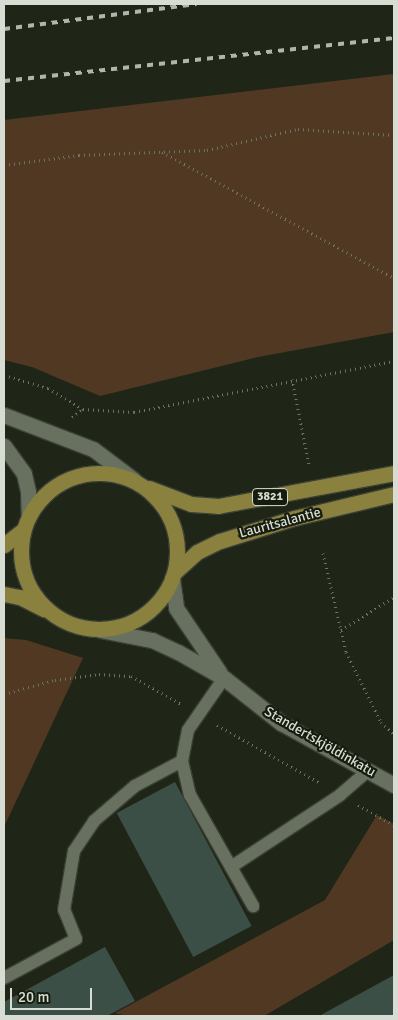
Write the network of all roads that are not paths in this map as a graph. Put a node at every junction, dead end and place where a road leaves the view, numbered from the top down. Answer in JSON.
{"nodes":[{"id":1,"x":4,"y":415,"type":"edge"},
{"id":2,"x":4,"y":446,"type":"edge"},
{"id":3,"x":394,"y":473,"type":"edge"},
{"id":4,"x":134,"y":480,"type":"junction"},
{"id":5,"x":148,"y":488,"type":"junction"},
{"id":6,"x":394,"y":494,"type":"edge"},
{"id":7,"x":29,"y":516,"type":"junction"},
{"id":8,"x":24,"y":530,"type":"junction"},
{"id":9,"x":4,"y":545,"type":"edge"},
{"id":10,"x":174,"y":575,"type":"junction"},
{"id":11,"x":4,"y":594,"type":"edge"},
{"id":12,"x":46,"y":609,"type":"junction"},
{"id":13,"x":100,"y":630,"type":"junction"},
{"id":14,"x":224,"y":678,"type":"junction"},
{"id":15,"x":182,"y":761,"type":"junction"},
{"id":16,"x":368,"y":771,"type":"junction"},
{"id":17,"x":394,"y":785,"type":"edge"},
{"id":18,"x":231,"y":867,"type":"junction"},
{"id":19,"x":253,"y":906,"type":"dead end"},
{"id":20,"x":4,"y":978,"type":"edge"}],
"edges":[{"from":1,"to":4,"type":"street"},
{"from":2,"to":7,"type":"street"},
{"from":3,"to":5,"type":"main road","name":"Lauritsalantie","number":"3821"},
{"from":4,"to":5,"type":"main road"},
{"from":4,"to":7,"type":"main road"},
{"from":5,"to":10,"type":"main road"},
{"from":6,"to":10,"type":"main road","name":"Lauritsalantie","number":"3821"},
{"from":7,"to":8,"type":"main road"},
{"from":8,"to":9,"type":"main road"},
{"from":8,"to":12,"type":"main road"},
{"from":10,"to":13,"type":"main road"},
{"from":10,"to":14,"type":"street","name":"Standertskjöldinkatu"},
{"from":11,"to":12,"type":"main road"},
{"from":12,"to":13,"type":"main road"},
{"from":13,"to":14,"type":"street","name":"Standertskjöldinkatu"},
{"from":14,"to":15,"type":"lane"},
{"from":14,"to":16,"type":"street","name":"Standertskjöldinkatu"},
{"from":15,"to":18,"type":"lane"},
{"from":15,"to":20,"type":"lane"},
{"from":16,"to":17,"type":"street","name":"Standertskjöldinkatu"},
{"from":16,"to":18,"type":"lane"},
{"from":18,"to":19,"type":"lane"}]}
